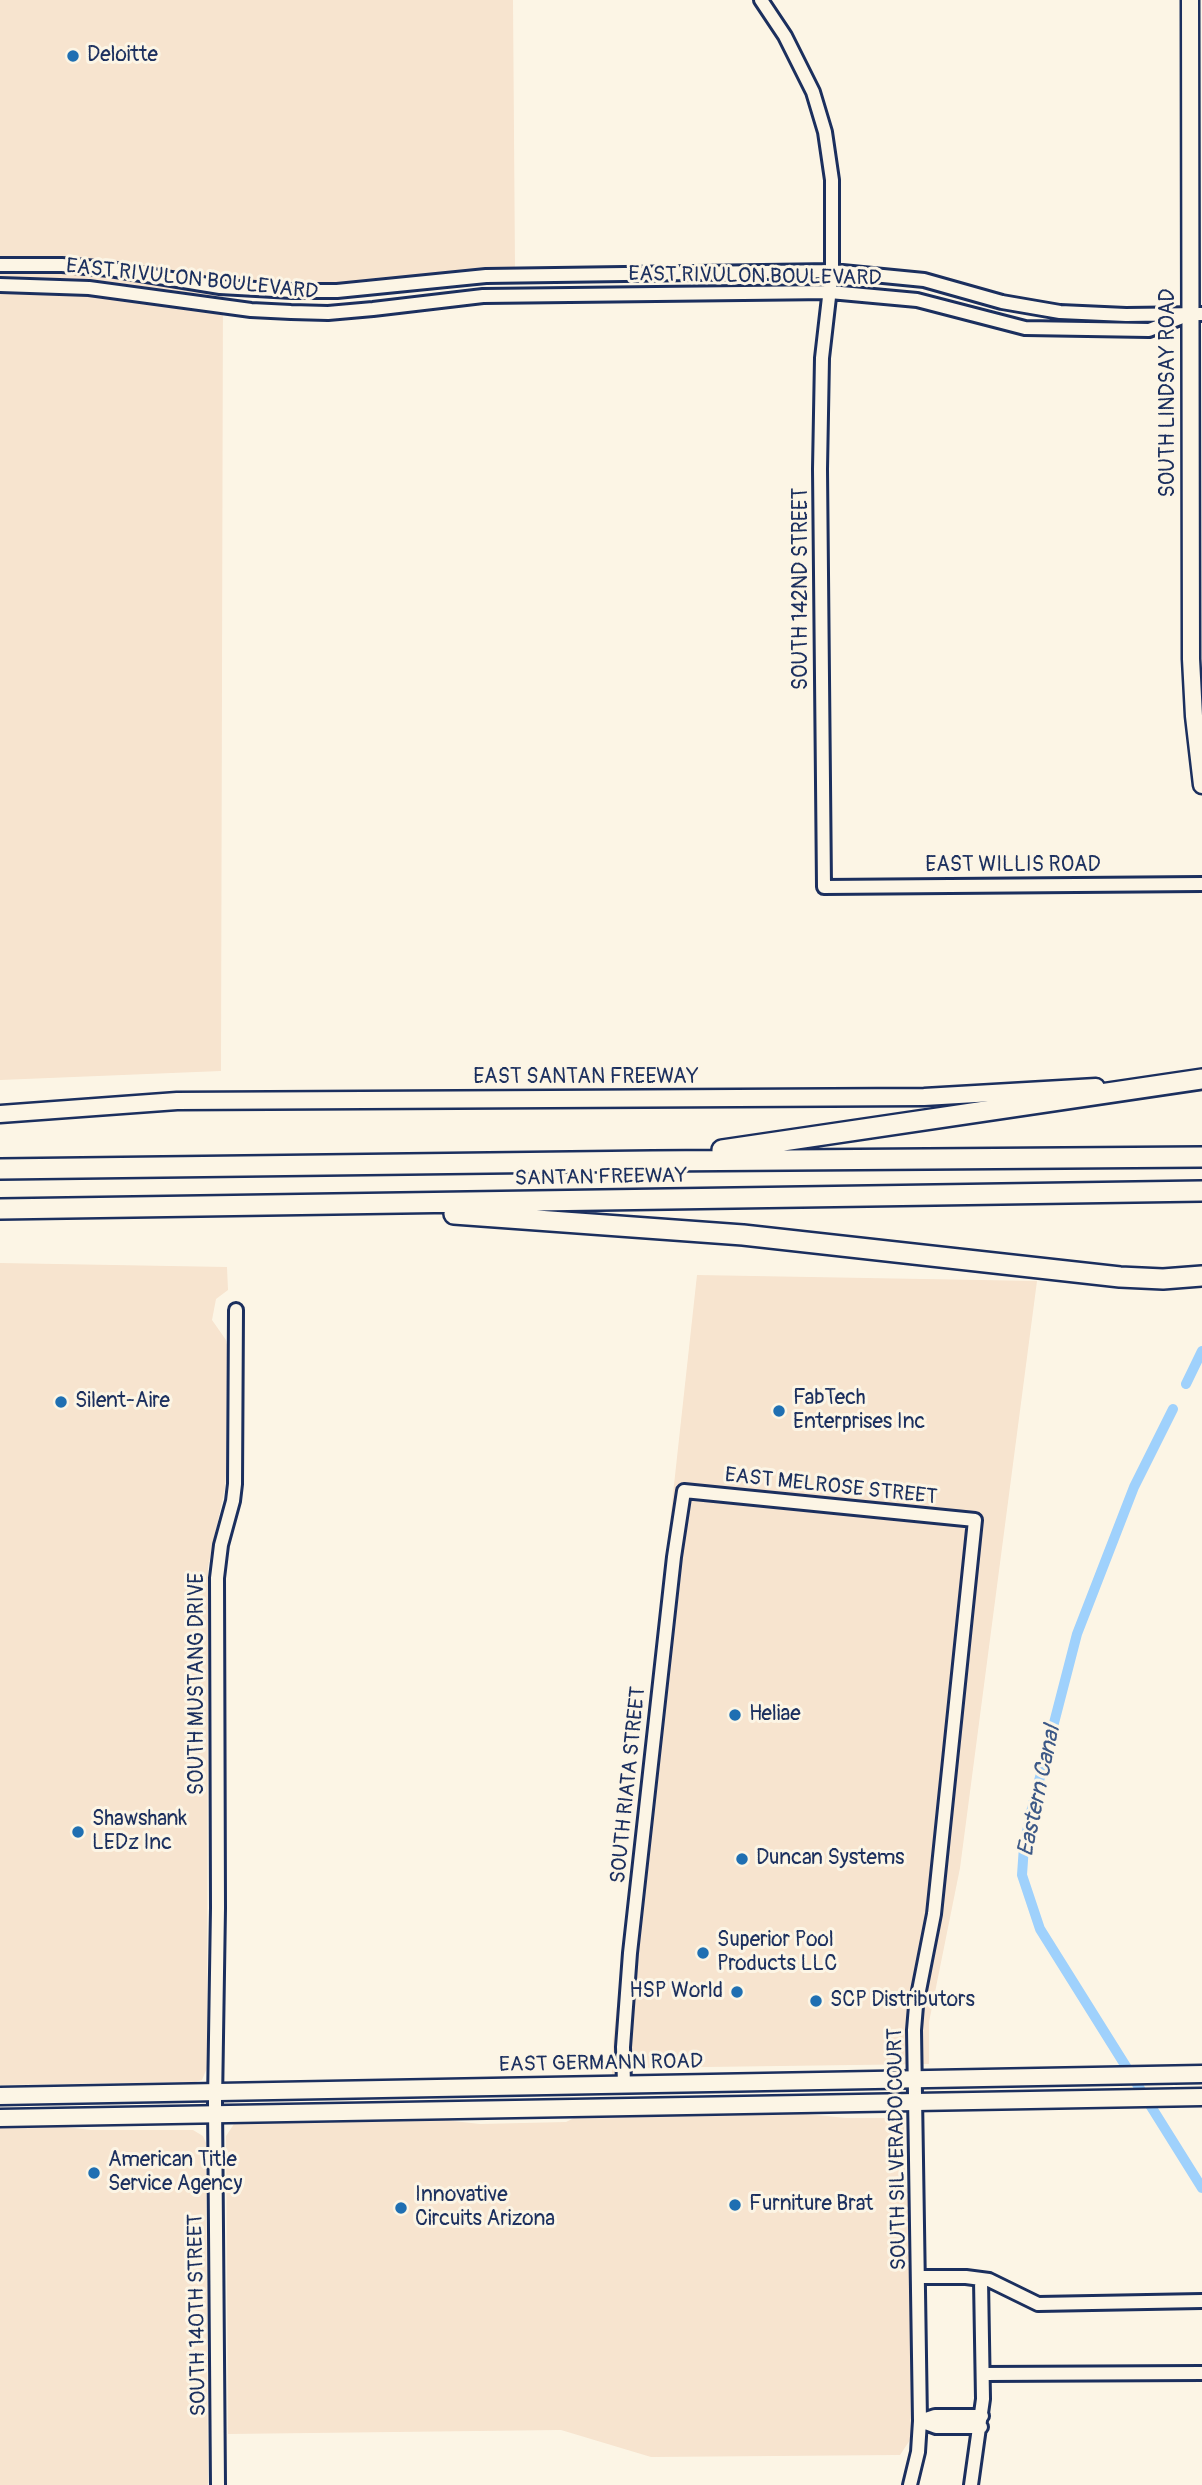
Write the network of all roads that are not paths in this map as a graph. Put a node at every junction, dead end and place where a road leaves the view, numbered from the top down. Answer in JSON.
{"nodes":[{"id":1,"x":761,"y":0,"type":"edge"},
{"id":2,"x":1190,"y":0,"type":"edge"},
{"id":3,"x":0,"y":265,"type":"edge"},
{"id":4,"x":832,"y":271,"type":"junction"},
{"id":5,"x":0,"y":285,"type":"edge"},
{"id":6,"x":830,"y":292,"type":"junction"},
{"id":7,"x":1196,"y":314,"type":"edge"},
{"id":8,"x":1202,"y":785,"type":"edge"},
{"id":9,"x":1202,"y":884,"type":"edge"},
{"id":10,"x":824,"y":887,"type":"joint"},
{"id":11,"x":1202,"y":1079,"type":"edge"},
{"id":12,"x":1172,"y":1083,"type":"junction"},
{"id":13,"x":0,"y":1114,"type":"edge"},
{"id":14,"x":1202,"y":1157,"type":"edge"},
{"id":15,"x":652,"y":1161,"type":"junction"},
{"id":16,"x":0,"y":1169,"type":"edge"},
{"id":17,"x":1202,"y":1191,"type":"edge"},
{"id":18,"x":236,"y":1206,"type":"junction"},
{"id":19,"x":0,"y":1209,"type":"edge"},
{"id":20,"x":1202,"y":1276,"type":"edge"},
{"id":21,"x":236,"y":1310,"type":"dead end"},
{"id":22,"x":684,"y":1491,"type":"joint"},
{"id":23,"x":975,"y":1520,"type":"joint"},
{"id":24,"x":1202,"y":2074,"type":"edge"},
{"id":25,"x":914,"y":2078,"type":"junction"},
{"id":26,"x":624,"y":2085,"type":"junction"},
{"id":27,"x":0,"y":2096,"type":"edge"},
{"id":28,"x":1202,"y":2097,"type":"edge"},
{"id":29,"x":915,"y":2102,"type":"junction"},
{"id":30,"x":215,"y":2103,"type":"junction"},
{"id":31,"x":0,"y":2118,"type":"edge"},
{"id":32,"x":919,"y":2277,"type":"junction"},
{"id":33,"x":981,"y":2280,"type":"junction"},
{"id":34,"x":1202,"y":2301,"type":"edge"},
{"id":35,"x":1202,"y":2373,"type":"edge"},
{"id":36,"x":983,"y":2374,"type":"junction"},
{"id":37,"x":920,"y":2421,"type":"junction"},
{"id":38,"x":981,"y":2421,"type":"junction"},
{"id":39,"x":218,"y":2485,"type":"edge"},
{"id":40,"x":910,"y":2485,"type":"edge"},
{"id":41,"x":971,"y":2485,"type":"edge"}],
"edges":[{"from":1,"to":4,"type":"street","name":"SOUTH 142ND STREET"},
{"from":2,"to":7,"type":"main road","name":"SOUTH LINDSAY ROAD"},
{"from":3,"to":4,"type":"street","name":"EAST RIVULON BOULEVARD"},
{"from":4,"to":6,"type":"street","name":"SOUTH 142ND STREET"},
{"from":4,"to":7,"type":"street","name":"EAST RIVULON BOULEVARD"},
{"from":5,"to":6,"type":"street","name":"EAST RIVULON BOULEVARD"},
{"from":6,"to":7,"type":"street","name":"EAST RIVULON BOULEVARD"},
{"from":6,"to":10,"type":"street","name":"SOUTH 142ND STREET"},
{"from":7,"to":8,"type":"main road","name":"SOUTH LINDSAY ROAD"},
{"from":9,"to":10,"type":"street","name":"EAST WILLIS ROAD"},
{"from":11,"to":12,"type":"highway"},
{"from":12,"to":13,"type":"main road","name":"EAST SANTAN FREEWAY"},
{"from":12,"to":15,"type":"highway"},
{"from":14,"to":15,"type":"highway","name":"SANTAN FREEWAY"},
{"from":15,"to":16,"type":"highway","name":"SANTAN FREEWAY"},
{"from":17,"to":18,"type":"highway","name":"SANTAN FREEWAY"},
{"from":18,"to":19,"type":"highway","name":"SANTAN FREEWAY"},
{"from":18,"to":20,"type":"highway"},
{"from":21,"to":30,"type":"street","name":"SOUTH MUSTANG DRIVE"},
{"from":22,"to":23,"type":"street","name":"EAST MELROSE STREET"},
{"from":22,"to":26,"type":"street","name":"SOUTH RIATA STREET"},
{"from":23,"to":25,"type":"street","name":"SOUTH SILVERADO COURT"},
{"from":24,"to":25,"type":"main road","name":"EAST GERMANN ROAD"},
{"from":25,"to":26,"type":"main road","name":"EAST GERMANN ROAD"},
{"from":25,"to":29,"type":"street","name":"SOUTH SILVERADO COURT"},
{"from":26,"to":30,"type":"main road","name":"EAST GERMANN ROAD"},
{"from":27,"to":30,"type":"main road","name":"EAST GERMANN ROAD"},
{"from":28,"to":29,"type":"main road","name":"EAST GERMANN ROAD"},
{"from":29,"to":30,"type":"main road","name":"EAST GERMANN ROAD"},
{"from":29,"to":32,"type":"street","name":"SOUTH SILVERADO COURT"},
{"from":30,"to":31,"type":"main road","name":"EAST GERMANN ROAD"},
{"from":30,"to":39,"type":"street","name":"SOUTH 140TH STREET"},
{"from":32,"to":33,"type":"street"},
{"from":32,"to":37,"type":"street","name":"SOUTH SILVERADO COURT"},
{"from":33,"to":34,"type":"street"},
{"from":33,"to":36,"type":"street"},
{"from":35,"to":36,"type":"street"},
{"from":36,"to":38,"type":"street"},
{"from":37,"to":38,"type":"street"},
{"from":37,"to":40,"type":"street","name":"SOUTH SILVERADO COURT"},
{"from":38,"to":41,"type":"street"}]}
